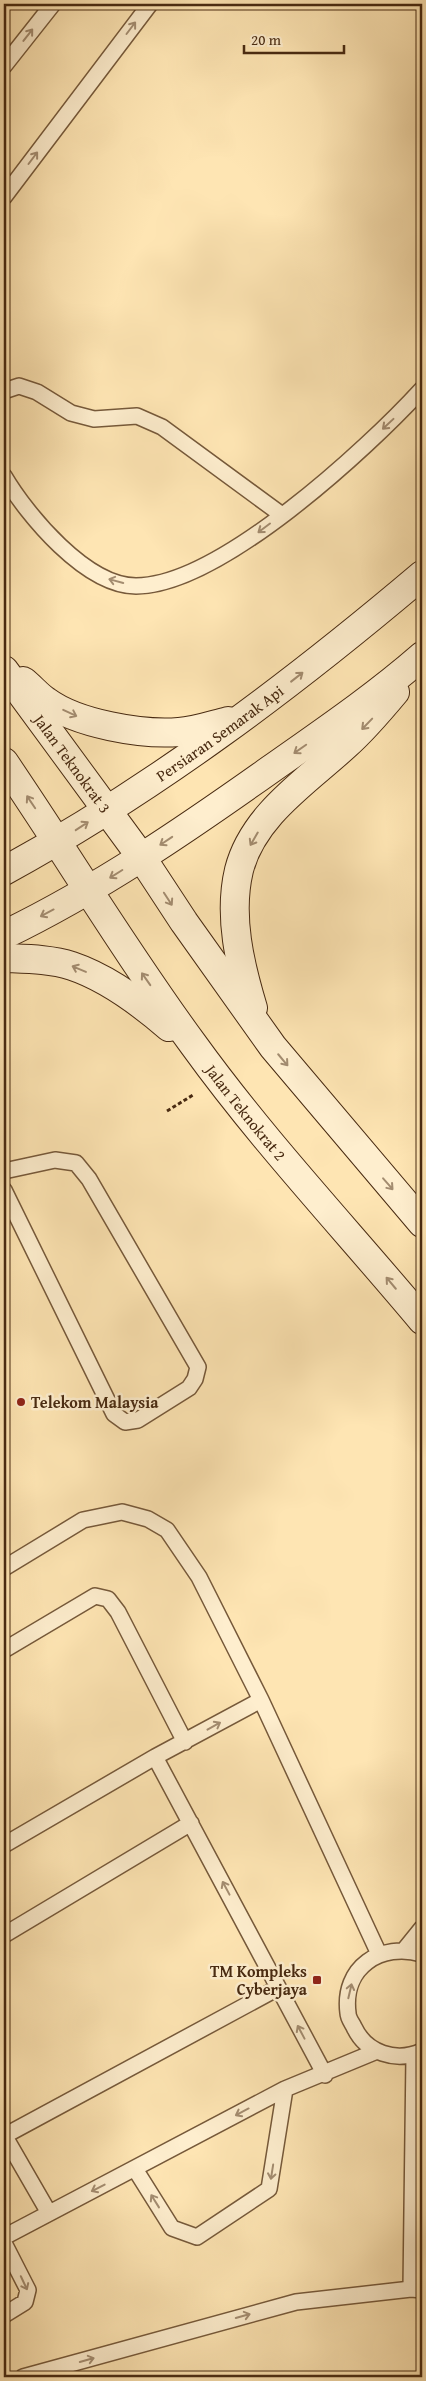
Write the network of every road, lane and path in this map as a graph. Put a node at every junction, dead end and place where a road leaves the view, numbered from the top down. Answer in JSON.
{"nodes":[{"id":1,"x":53,"y":4,"type":"edge"},
{"id":2,"x":150,"y":4,"type":"edge"},
{"id":3,"x":4,"y":66,"type":"edge"},
{"id":4,"x":4,"y":197,"type":"edge"},
{"id":5,"x":422,"y":390,"type":"edge"},
{"id":6,"x":4,"y":391,"type":"edge"},
{"id":7,"x":4,"y":476,"type":"edge"},
{"id":8,"x":282,"y":515,"type":"junction"},
{"id":9,"x":422,"y":575,"type":"edge"},
{"id":10,"x":422,"y":656,"type":"edge"},
{"id":11,"x":422,"y":661,"type":"edge"},
{"id":12,"x":4,"y":663,"type":"edge"},
{"id":13,"x":4,"y":670,"type":"edge"},
{"id":14,"x":244,"y":717,"type":"junction"},
{"id":15,"x":4,"y":762,"type":"edge"},
{"id":16,"x":106,"y":811,"type":"junction"},
{"id":17,"x":58,"y":842,"type":"junction"},
{"id":18,"x":142,"y":858,"type":"junction"},
{"id":19,"x":4,"y":871,"type":"edge"},
{"id":20,"x":90,"y":891,"type":"junction"},
{"id":21,"x":4,"y":935,"type":"edge"},
{"id":22,"x":4,"y":958,"type":"edge"},
{"id":23,"x":258,"y":1027,"type":"junction"},
{"id":24,"x":203,"y":1058,"type":"junction"},
{"id":25,"x":4,"y":1171,"type":"edge"},
{"id":26,"x":4,"y":1190,"type":"edge"},
{"id":27,"x":422,"y":1224,"type":"edge"},
{"id":28,"x":422,"y":1320,"type":"edge"},
{"id":29,"x":4,"y":1568,"type":"edge"},
{"id":30,"x":4,"y":1650,"type":"edge"},
{"id":31,"x":261,"y":1700,"type":"junction"},
{"id":32,"x":185,"y":1742,"type":"junction"},
{"id":33,"x":155,"y":1757,"type":"junction"},
{"id":34,"x":191,"y":1824,"type":"junction"},
{"id":35,"x":4,"y":1844,"type":"edge"},
{"id":36,"x":422,"y":1928,"type":"edge"},
{"id":37,"x":4,"y":1935,"type":"edge"},
{"id":38,"x":405,"y":1949,"type":"junction"},
{"id":39,"x":379,"y":1954,"type":"junction"},
{"id":40,"x":422,"y":1954,"type":"edge"},
{"id":41,"x":278,"y":1988,"type":"junction"},
{"id":42,"x":377,"y":2052,"type":"junction"},
{"id":43,"x":418,"y":2053,"type":"edge"},
{"id":44,"x":325,"y":2075,"type":"junction"},
{"id":45,"x":285,"y":2089,"type":"junction"},
{"id":46,"x":4,"y":2136,"type":"edge"},
{"id":47,"x":136,"y":2169,"type":"junction"},
{"id":48,"x":49,"y":2213,"type":"junction"},
{"id":49,"x":4,"y":2236,"type":"edge"},
{"id":50,"x":4,"y":2243,"type":"edge"},
{"id":51,"x":417,"y":2289,"type":"edge"},
{"id":52,"x":4,"y":2315,"type":"edge"},
{"id":53,"x":23,"y":2377,"type":"edge"}],
"edges":[{"from":3,"to":1,"type":"lane","one_way":true},
{"from":4,"to":2,"type":"lane","one_way":true},
{"from":5,"to":8,"type":"lane","one_way":true},
{"from":6,"to":8,"type":"lane"},
{"from":8,"to":7,"type":"lane","one_way":true},
{"from":14,"to":9,"type":"main road","name":"Persiaran Semarak Api","one_way":true},
{"from":10,"to":18,"type":"main road","one_way":true},
{"from":11,"to":23,"type":"main road","one_way":true},
{"from":12,"to":14,"type":"main road","one_way":true},
{"from":13,"to":16,"type":"main road","name":"Jalan Teknokrat 3"},
{"from":14,"to":16,"type":"main road","name":"Persiaran Semarak Api"},
{"from":17,"to":15,"type":"main road","one_way":true},
{"from":17,"to":16,"type":"main road","name":"Persiaran Semarak Api","one_way":true},
{"from":16,"to":18,"type":"main road","name":"Jalan Teknokrat 3"},
{"from":17,"to":19,"type":"main road","name":"Persiaran Semarak Api"},
{"from":17,"to":20,"type":"main road"},
{"from":18,"to":20,"type":"main road","one_way":true},
{"from":18,"to":23,"type":"main road","one_way":true},
{"from":20,"to":21,"type":"main road","one_way":true},
{"from":24,"to":20,"type":"main road","name":"Jalan Teknokrat 2","one_way":true},
{"from":24,"to":22,"type":"main road","one_way":true},
{"from":23,"to":27,"type":"main road","one_way":true},
{"from":28,"to":24,"type":"main road","name":"Jalan Teknokrat 2","one_way":true},
{"from":25,"to":26,"type":"lane"},
{"from":29,"to":31,"type":"lane"},
{"from":30,"to":32,"type":"lane"},
{"from":32,"to":31,"type":"lane","one_way":true},
{"from":31,"to":39,"type":"lane"},
{"from":32,"to":33,"type":"lane"},
{"from":33,"to":34,"type":"lane"},
{"from":33,"to":35,"type":"lane"},
{"from":34,"to":37,"type":"lane"},
{"from":41,"to":34,"type":"lane","one_way":true},
{"from":36,"to":38,"type":"lane"},
{"from":38,"to":39,"type":"lane"},
{"from":38,"to":40,"type":"lane"},
{"from":42,"to":39,"type":"lane","one_way":true},
{"from":44,"to":41,"type":"lane","one_way":true},
{"from":41,"to":46,"type":"lane"},
{"from":42,"to":43,"type":"lane"},
{"from":42,"to":44,"type":"lane"},
{"from":43,"to":51,"type":"lane"},
{"from":44,"to":45,"type":"lane"},
{"from":45,"to":47,"type":"lane","one_way":true},
{"from":45,"to":47,"type":"lane","one_way":true},
{"from":46,"to":48,"type":"lane"},
{"from":47,"to":48,"type":"lane","one_way":true},
{"from":48,"to":49,"type":"lane"},
{"from":50,"to":52,"type":"lane","one_way":true},
{"from":53,"to":51,"type":"lane","one_way":true}]}
